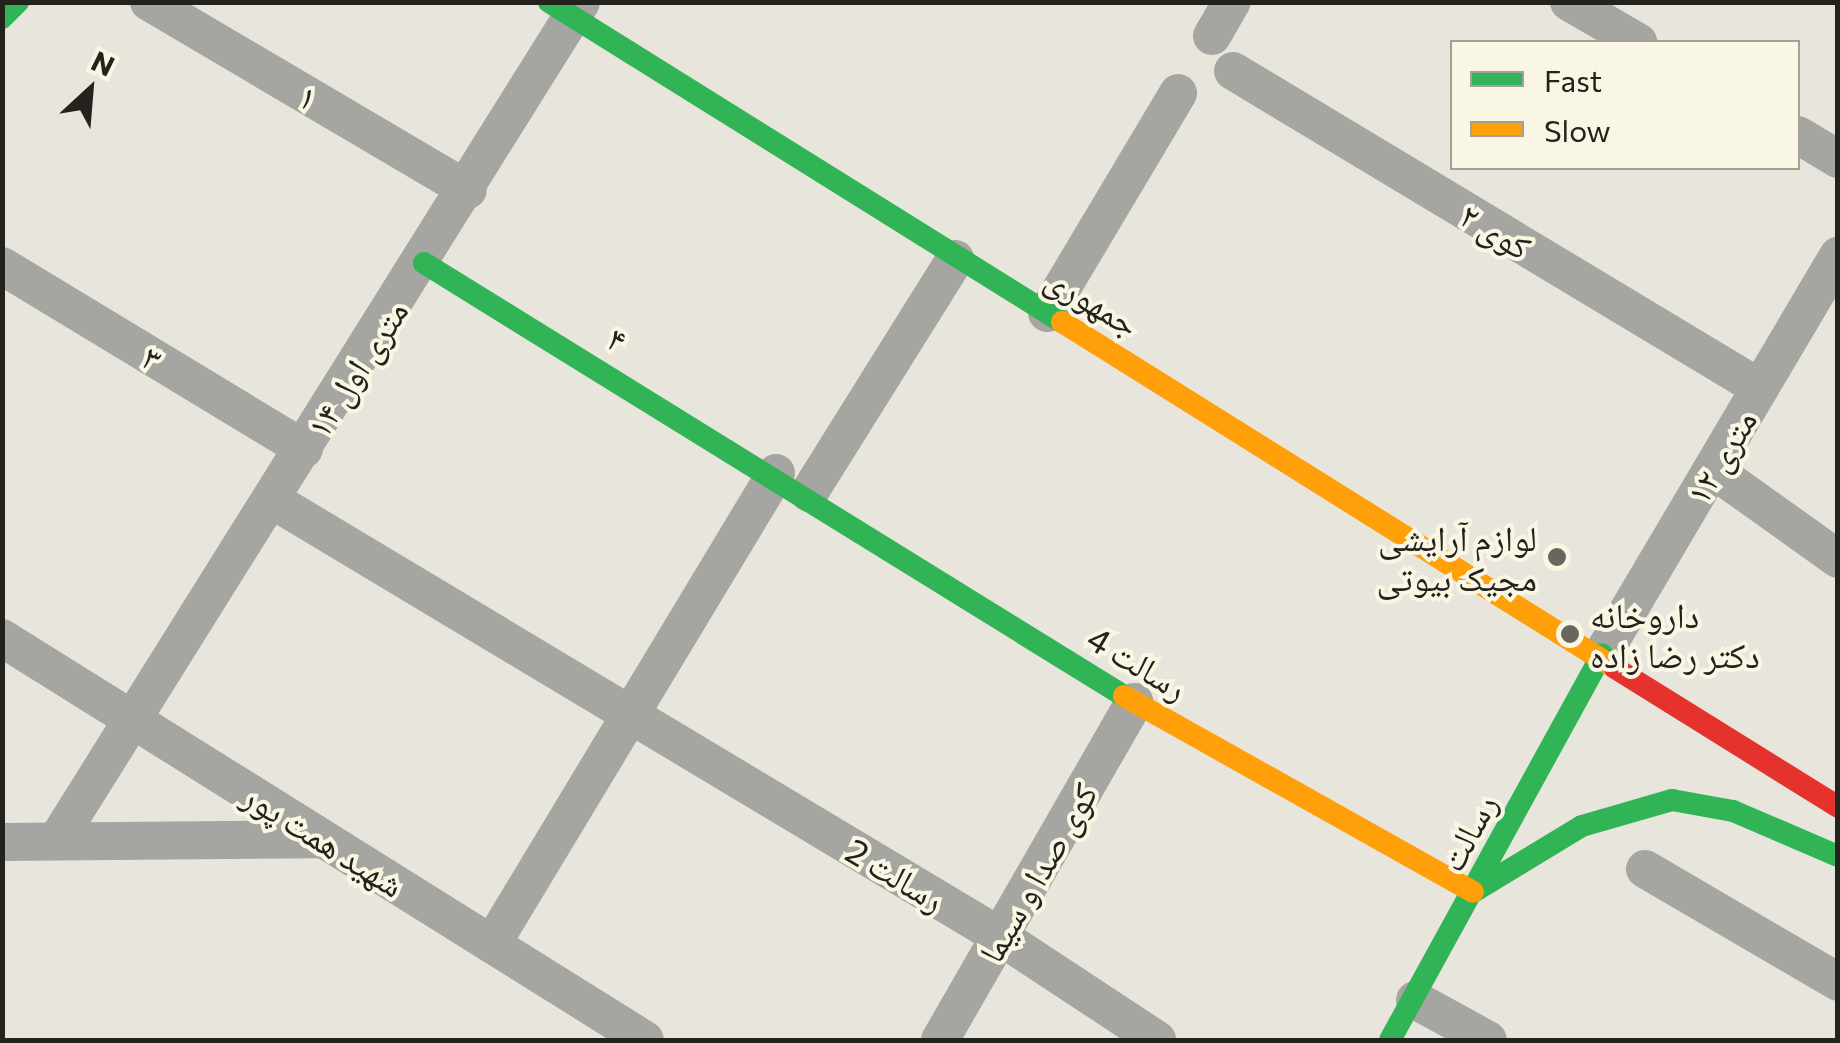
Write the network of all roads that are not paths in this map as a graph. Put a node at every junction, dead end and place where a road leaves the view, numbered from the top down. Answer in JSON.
{"nodes":[{"id":1,"x":18,"y":2,"type":"edge"},
{"id":2,"x":149,"y":2,"type":"edge"},
{"id":3,"x":1232,"y":2,"type":"edge"},
{"id":4,"x":1569,"y":2,"type":"edge"},
{"id":5,"x":568,"y":7,"type":"edge"},
{"id":6,"x":2,"y":18,"type":"edge"},
{"id":7,"x":1212,"y":36,"type":"dead end"},
{"id":8,"x":1635,"y":40,"type":"edge"},
{"id":9,"x":1232,"y":71,"type":"dead end"},
{"id":10,"x":1178,"y":93,"type":"dead end"},
{"id":11,"x":1800,"y":136,"type":"edge"},
{"id":12,"x":1838,"y":158,"type":"edge"},
{"id":13,"x":468,"y":190,"type":"junction"},
{"id":14,"x":955,"y":259,"type":"junction"},
{"id":15,"x":1836,"y":262,"type":"edge"},
{"id":16,"x":424,"y":263,"type":"junction"},
{"id":17,"x":2,"y":266,"type":"edge"},
{"id":18,"x":1047,"y":313,"type":"junction"},
{"id":19,"x":1760,"y":388,"type":"junction"},
{"id":20,"x":304,"y":449,"type":"junction"},
{"id":21,"x":1712,"y":469,"type":"junction"},
{"id":22,"x":776,"y":473,"type":"junction"},
{"id":23,"x":809,"y":493,"type":"junction"},
{"id":24,"x":274,"y":500,"type":"junction"},
{"id":25,"x":1838,"y":559,"type":"edge"},
{"id":26,"x":2,"y":638,"type":"edge"},
{"id":27,"x":1602,"y":655,"type":"junction"},
{"id":28,"x":1134,"y":702,"type":"junction"},
{"id":29,"x":630,"y":715,"type":"junction"},
{"id":30,"x":138,"y":721,"type":"junction"},
{"id":31,"x":1838,"y":776,"type":"edge"},
{"id":32,"x":1838,"y":806,"type":"edge"},
{"id":33,"x":323,"y":839,"type":"junction"},
{"id":34,"x":57,"y":840,"type":"junction"},
{"id":35,"x":2,"y":842,"type":"edge"},
{"id":36,"x":1838,"y":856,"type":"edge"},
{"id":37,"x":1644,"y":869,"type":"dead end"},
{"id":38,"x":1474,"y":893,"type":"junction"},
{"id":39,"x":1002,"y":937,"type":"junction"},
{"id":40,"x":492,"y":944,"type":"junction"},
{"id":41,"x":1838,"y":982,"type":"edge"},
{"id":42,"x":1415,"y":1000,"type":"junction"},
{"id":43,"x":644,"y":1040,"type":"edge"},
{"id":44,"x":940,"y":1040,"type":"edge"},
{"id":45,"x":1156,"y":1040,"type":"edge"},
{"id":46,"x":1390,"y":1040,"type":"edge"},
{"id":47,"x":1488,"y":1040,"type":"edge"}],
"edges":[{"from":1,"to":6,"type":"main road"},
{"from":2,"to":13,"type":"street","name":"۱"},
{"from":3,"to":7,"type":"street"},
{"from":4,"to":8,"type":"street"},
{"from":5,"to":13,"type":"street","name":"۱۴ متری اول"},
{"from":5,"to":14,"type":"main road","name":"جمهوری"},
{"from":9,"to":19,"type":"street","name":"کوی ۲"},
{"from":10,"to":18,"type":"street"},
{"from":11,"to":12,"type":"street"},
{"from":13,"to":16,"type":"street","name":"۱۴ متری اول"},
{"from":14,"to":18,"type":"main road","name":"جمهوری"},
{"from":14,"to":23,"type":"street"},
{"from":15,"to":19,"type":"street","name":"۱۲ متری"},
{"from":16,"to":20,"type":"street","name":"۱۴ متری اول"},
{"from":16,"to":22,"type":"main road","name":"۴"},
{"from":17,"to":20,"type":"street","name":"۳"},
{"from":18,"to":27,"type":"main road","name":"جمهوری"},
{"from":19,"to":21,"type":"street","name":"۱۲ متری"},
{"from":20,"to":24,"type":"street","name":"۱۴ متری اول"},
{"from":21,"to":25,"type":"street"},
{"from":21,"to":27,"type":"street","name":"۱۲ متری"},
{"from":22,"to":23,"type":"main road","name":"رسالت 4"},
{"from":22,"to":29,"type":"street"},
{"from":23,"to":28,"type":"main road","name":"رسالت 4"},
{"from":24,"to":29,"type":"street","name":"رسالت 2"},
{"from":24,"to":30,"type":"street","name":"۱۴ متری اول"},
{"from":26,"to":30,"type":"street","name":"شهید همت پور"},
{"from":27,"to":31,"type":"main road","name":"جمهوری"},
{"from":27,"to":32,"type":"main road","name":"جمهوری"},
{"from":27,"to":38,"type":"main road","name":"رسالت"},
{"from":28,"to":38,"type":"main road","name":"رسالت 4"},
{"from":28,"to":39,"type":"street","name":"کوی صدا و سیما"},
{"from":29,"to":39,"type":"street","name":"رسالت 2"},
{"from":29,"to":40,"type":"street"},
{"from":30,"to":33,"type":"street","name":"شهید همت پور"},
{"from":30,"to":34,"type":"street","name":"۱۴ متری اول"},
{"from":33,"to":34,"type":"street"},
{"from":33,"to":40,"type":"street","name":"شهید همت پور"},
{"from":34,"to":35,"type":"street"},
{"from":36,"to":38,"type":"main road"},
{"from":37,"to":41,"type":"street"},
{"from":38,"to":42,"type":"main road","name":"رسالت"},
{"from":39,"to":44,"type":"street","name":"کوی صدا و سیما"},
{"from":39,"to":45,"type":"street","name":"رسالت 2"},
{"from":40,"to":43,"type":"street","name":"شهید همت پور"},
{"from":42,"to":46,"type":"main road","name":"رسالت"},
{"from":42,"to":47,"type":"street"}]}
